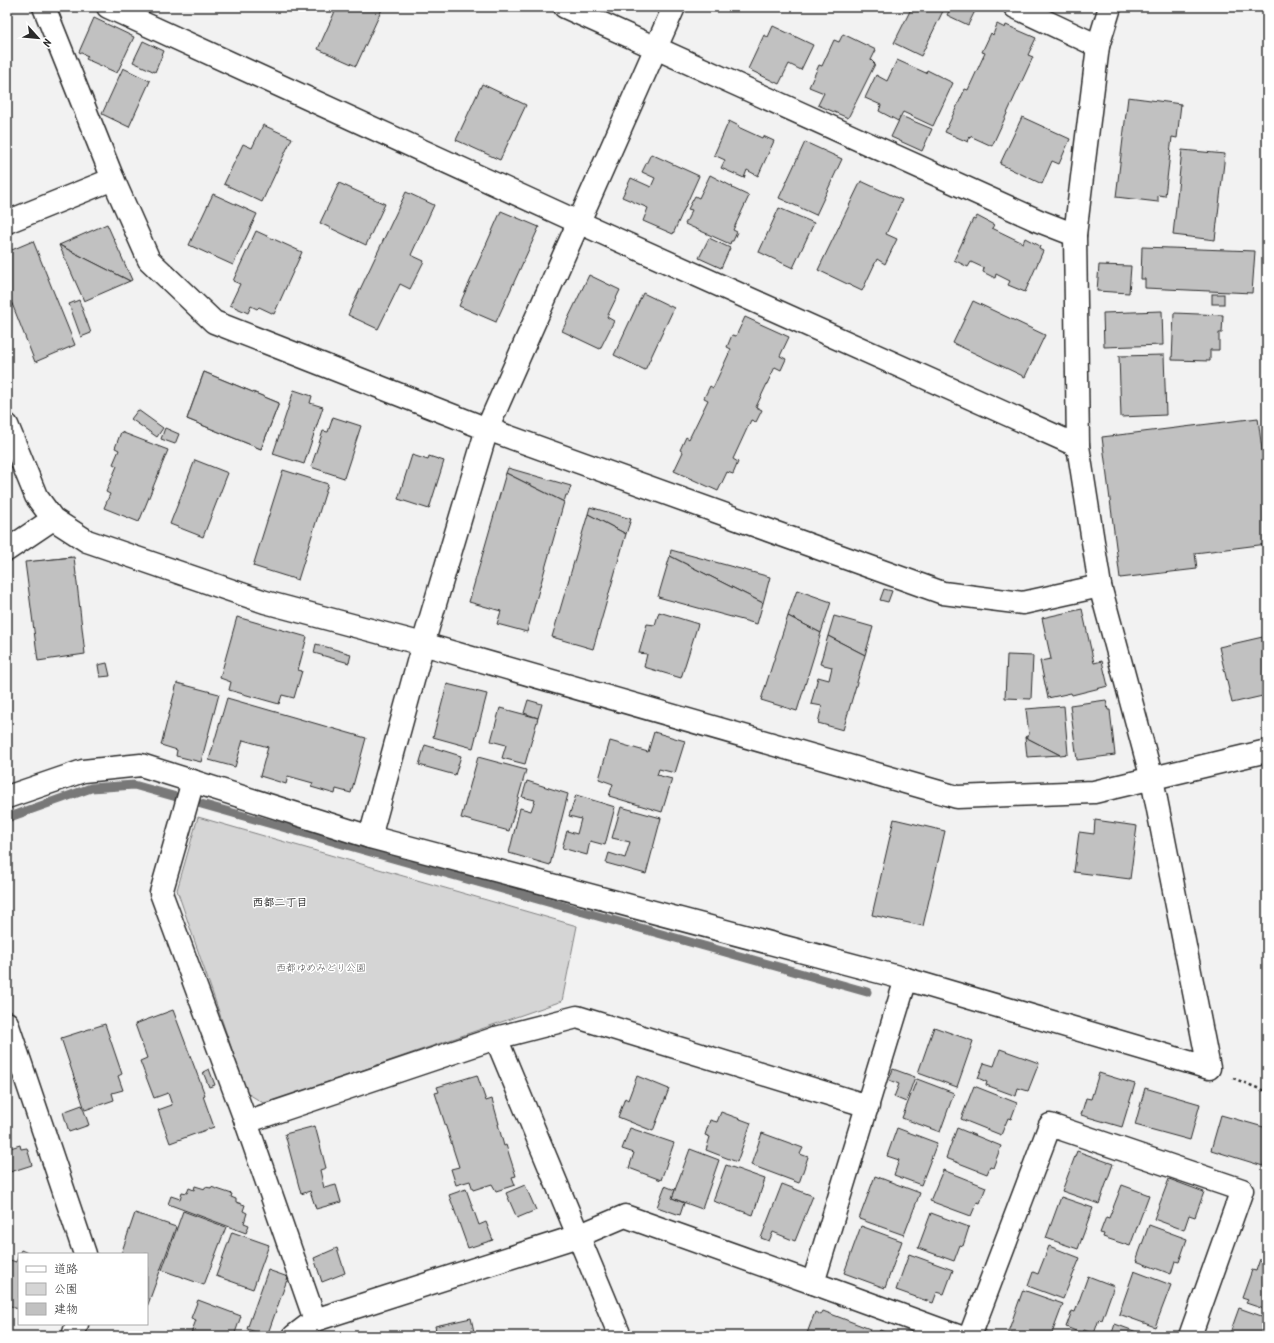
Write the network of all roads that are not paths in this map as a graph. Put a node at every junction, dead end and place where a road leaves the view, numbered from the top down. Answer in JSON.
{"nodes":[{"id":1,"x":44,"y":7,"type":"edge"},
{"id":2,"x":108,"y":7,"type":"edge"},
{"id":3,"x":565,"y":7,"type":"edge"},
{"id":4,"x":674,"y":7,"type":"edge"},
{"id":5,"x":1015,"y":7,"type":"edge"},
{"id":6,"x":1110,"y":7,"type":"edge"},
{"id":7,"x":1098,"y":46,"type":"junction"},
{"id":8,"x":656,"y":48,"type":"junction"},
{"id":9,"x":112,"y":179,"type":"junction"},
{"id":10,"x":7,"y":222,"type":"edge"},
{"id":11,"x":578,"y":222,"type":"junction"},
{"id":12,"x":1075,"y":235,"type":"junction"},
{"id":13,"x":7,"y":425,"type":"edge"},
{"id":14,"x":487,"y":429,"type":"junction"},
{"id":15,"x":1078,"y":446,"type":"junction"},
{"id":16,"x":53,"y":519,"type":"junction"},
{"id":17,"x":7,"y":550,"type":"edge"},
{"id":18,"x":1100,"y":586,"type":"junction"},
{"id":19,"x":423,"y":644,"type":"junction"},
{"id":20,"x":1267,"y":751,"type":"edge"},
{"id":21,"x":1152,"y":779,"type":"junction"},
{"id":22,"x":192,"y":786,"type":"junction"},
{"id":23,"x":7,"y":798,"type":"edge"},
{"id":24,"x":370,"y":837,"type":"junction"},
{"id":25,"x":906,"y":979,"type":"junction"},
{"id":26,"x":7,"y":1023,"type":"edge"},
{"id":27,"x":496,"y":1038,"type":"junction"},
{"id":28,"x":868,"y":1106,"type":"junction"},
{"id":29,"x":246,"y":1122,"type":"junction"},
{"id":30,"x":578,"y":1236,"type":"junction"},
{"id":31,"x":85,"y":1253,"type":"edge"},
{"id":32,"x":813,"y":1283,"type":"junction"},
{"id":33,"x":315,"y":1320,"type":"junction"},
{"id":34,"x":77,"y":1325,"type":"edge"},
{"id":35,"x":73,"y":1336,"type":"edge"},
{"id":36,"x":294,"y":1336,"type":"edge"},
{"id":37,"x":620,"y":1336,"type":"edge"},
{"id":38,"x":958,"y":1336,"type":"edge"},
{"id":39,"x":970,"y":1336,"type":"edge"},
{"id":40,"x":1190,"y":1336,"type":"edge"}],
"edges":[{"from":1,"to":9,"type":"street"},
{"from":2,"to":11,"type":"street"},
{"from":3,"to":8,"type":"street"},
{"from":4,"to":8,"type":"street"},
{"from":5,"to":7,"type":"street"},
{"from":6,"to":7,"type":"street"},
{"from":7,"to":12,"type":"street"},
{"from":8,"to":11,"type":"street"},
{"from":8,"to":12,"type":"street"},
{"from":9,"to":10,"type":"street"},
{"from":9,"to":14,"type":"street"},
{"from":11,"to":14,"type":"street"},
{"from":11,"to":15,"type":"street"},
{"from":12,"to":15,"type":"street"},
{"from":13,"to":16,"type":"street"},
{"from":14,"to":18,"type":"street"},
{"from":14,"to":19,"type":"street"},
{"from":15,"to":18,"type":"street"},
{"from":16,"to":17,"type":"street"},
{"from":16,"to":19,"type":"street"},
{"from":18,"to":21,"type":"street"},
{"from":19,"to":21,"type":"street"},
{"from":19,"to":24,"type":"street"},
{"from":20,"to":21,"type":"street"},
{"from":21,"to":25,"type":"street"},
{"from":22,"to":23,"type":"street"},
{"from":22,"to":24,"type":"street"},
{"from":22,"to":29,"type":"street"},
{"from":24,"to":25,"type":"street"},
{"from":25,"to":28,"type":"street"},
{"from":26,"to":31,"type":"street"},
{"from":27,"to":28,"type":"street"},
{"from":27,"to":29,"type":"street"},
{"from":27,"to":30,"type":"street"},
{"from":28,"to":32,"type":"street"},
{"from":29,"to":33,"type":"street"},
{"from":30,"to":32,"type":"street"},
{"from":30,"to":33,"type":"street"},
{"from":30,"to":37,"type":"street"},
{"from":32,"to":38,"type":"street"},
{"from":33,"to":36,"type":"street"},
{"from":34,"to":35,"type":"street"},
{"from":39,"to":40,"type":"street"}]}
